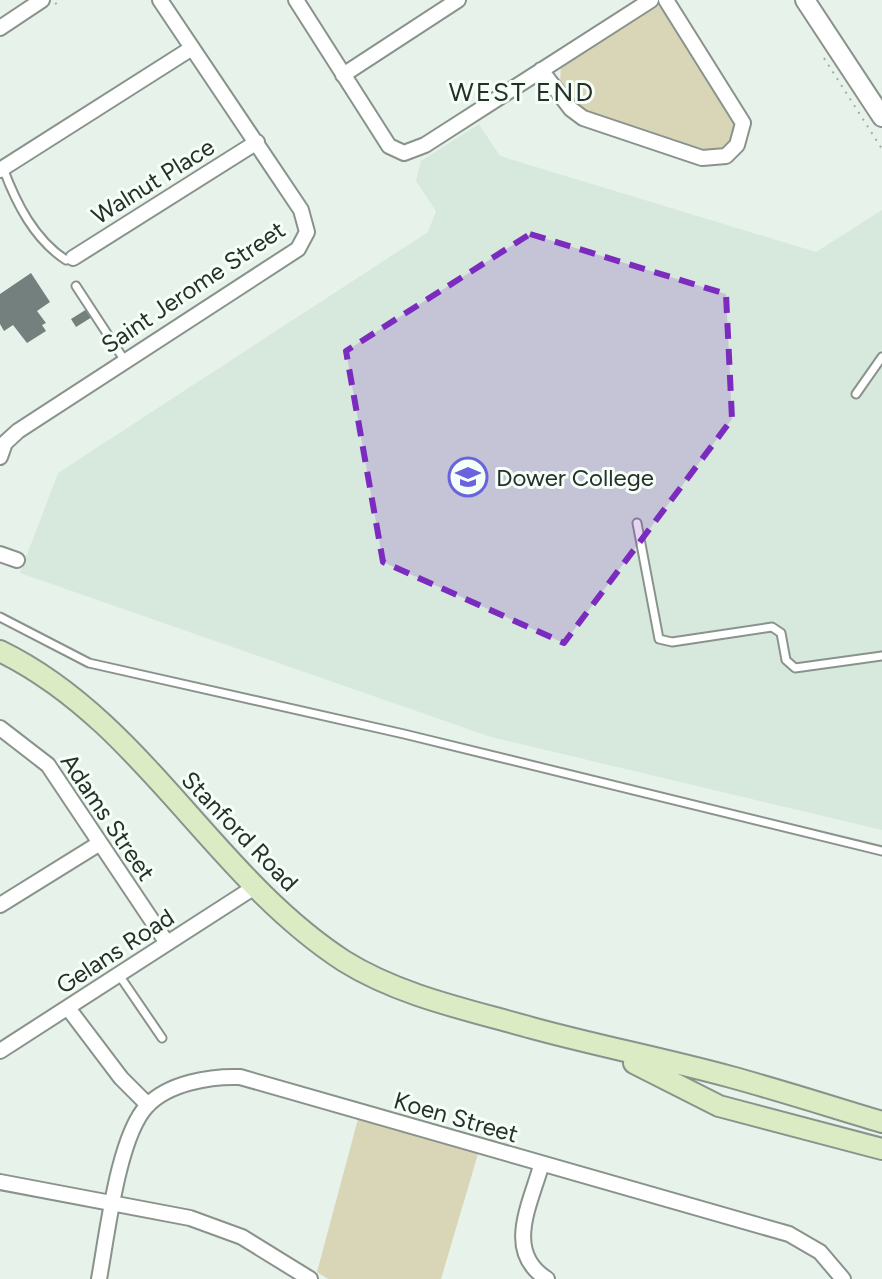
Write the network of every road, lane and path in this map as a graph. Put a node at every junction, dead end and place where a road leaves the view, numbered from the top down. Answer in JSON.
{"nodes":[{"id":1,"x":42,"y":0,"type":"edge"},
{"id":2,"x":160,"y":0,"type":"edge"},
{"id":3,"x":296,"y":0,"type":"edge"},
{"id":4,"x":458,"y":0,"type":"edge"},
{"id":5,"x":651,"y":0,"type":"edge"},
{"id":6,"x":666,"y":0,"type":"edge"},
{"id":7,"x":805,"y":0,"type":"edge"},
{"id":8,"x":0,"y":28,"type":"edge"},
{"id":9,"x":192,"y":48,"type":"junction"},
{"id":10,"x":819,"y":50,"type":"dead end"},
{"id":11,"x":541,"y":70,"type":"junction"},
{"id":12,"x":343,"y":75,"type":"junction"},
{"id":13,"x":882,"y":117,"type":"edge"},
{"id":14,"x":257,"y":142,"type":"junction"},
{"id":15,"x":882,"y":149,"type":"edge"},
{"id":16,"x":2,"y":169,"type":"edge"},
{"id":17,"x":69,"y":259,"type":"joint"},
{"id":18,"x":76,"y":286,"type":"dead end"},
{"id":19,"x":882,"y":357,"type":"edge"},
{"id":20,"x":125,"y":361,"type":"junction"},
{"id":21,"x":856,"y":394,"type":"dead end"},
{"id":22,"x":2,"y":446,"type":"edge"},
{"id":23,"x":637,"y":523,"type":"dead end"},
{"id":24,"x":0,"y":554,"type":"edge"},
{"id":25,"x":17,"y":560,"type":"dead end"},
{"id":26,"x":0,"y":617,"type":"edge"},
{"id":27,"x":0,"y":651,"type":"edge"},
{"id":28,"x":882,"y":656,"type":"edge"},
{"id":29,"x":0,"y":728,"type":"edge"},
{"id":30,"x":100,"y":843,"type":"junction"},
{"id":31,"x":882,"y":851,"type":"edge"},
{"id":32,"x":253,"y":888,"type":"junction"},
{"id":33,"x":0,"y":905,"type":"edge"},
{"id":34,"x":167,"y":943,"type":"junction"},
{"id":35,"x":119,"y":975,"type":"junction"},
{"id":36,"x":68,"y":1008,"type":"junction"},
{"id":37,"x":162,"y":1038,"type":"dead end"},
{"id":38,"x":606,"y":1049,"type":"junction"},
{"id":39,"x":0,"y":1051,"type":"edge"},
{"id":40,"x":148,"y":1105,"type":"junction"},
{"id":41,"x":882,"y":1122,"type":"edge"},
{"id":42,"x":882,"y":1149,"type":"edge"},
{"id":43,"x":541,"y":1166,"type":"junction"},
{"id":44,"x":0,"y":1182,"type":"edge"},
{"id":45,"x":112,"y":1205,"type":"junction"},
{"id":46,"x":99,"y":1279,"type":"edge"},
{"id":47,"x":310,"y":1279,"type":"edge"},
{"id":48,"x":547,"y":1279,"type":"edge"},
{"id":49,"x":843,"y":1279,"type":"edge"}],
"edges":[{"from":1,"to":8,"type":"street"},
{"from":2,"to":9,"type":"street","name":"Saint Jerome Street"},
{"from":3,"to":12,"type":"street"},
{"from":4,"to":12,"type":"street"},
{"from":5,"to":11,"type":"street"},
{"from":6,"to":11,"type":"street"},
{"from":7,"to":13,"type":"street"},
{"from":9,"to":14,"type":"street","name":"Saint Jerome Street"},
{"from":9,"to":16,"type":"street"},
{"from":10,"to":15,"type":"path"},
{"from":11,"to":12,"type":"street"},
{"from":14,"to":17,"type":"street","name":"Walnut Place"},
{"from":14,"to":20,"type":"street","name":"Saint Jerome Street"},
{"from":16,"to":17,"type":"lane"},
{"from":18,"to":20,"type":"lane"},
{"from":19,"to":21,"type":"lane"},
{"from":20,"to":22,"type":"street","name":"Saint Jerome Street"},
{"from":23,"to":28,"type":"lane"},
{"from":24,"to":25,"type":"street"},
{"from":26,"to":31,"type":"lane"},
{"from":27,"to":32,"type":"main road","name":"Stanford Road"},
{"from":29,"to":30,"type":"street","name":"Adams Street"},
{"from":30,"to":33,"type":"street"},
{"from":30,"to":34,"type":"street","name":"Adams Street"},
{"from":32,"to":34,"type":"street","name":"Gelans Road"},
{"from":32,"to":38,"type":"main road","name":"Stanford Road"},
{"from":34,"to":35,"type":"street","name":"Gelans Road"},
{"from":35,"to":36,"type":"street","name":"Gelans Road"},
{"from":35,"to":37,"type":"lane"},
{"from":36,"to":39,"type":"street","name":"Gelans Road"},
{"from":36,"to":40,"type":"street"},
{"from":38,"to":41,"type":"main road","name":"Stanford Road"},
{"from":38,"to":42,"type":"main road","name":"Stanford Road"},
{"from":40,"to":43,"type":"street","name":"Koen Street"},
{"from":40,"to":45,"type":"street"},
{"from":43,"to":48,"type":"street"},
{"from":43,"to":49,"type":"street","name":"Koen Street"},
{"from":44,"to":45,"type":"street"},
{"from":45,"to":46,"type":"street"},
{"from":45,"to":47,"type":"street"}]}
